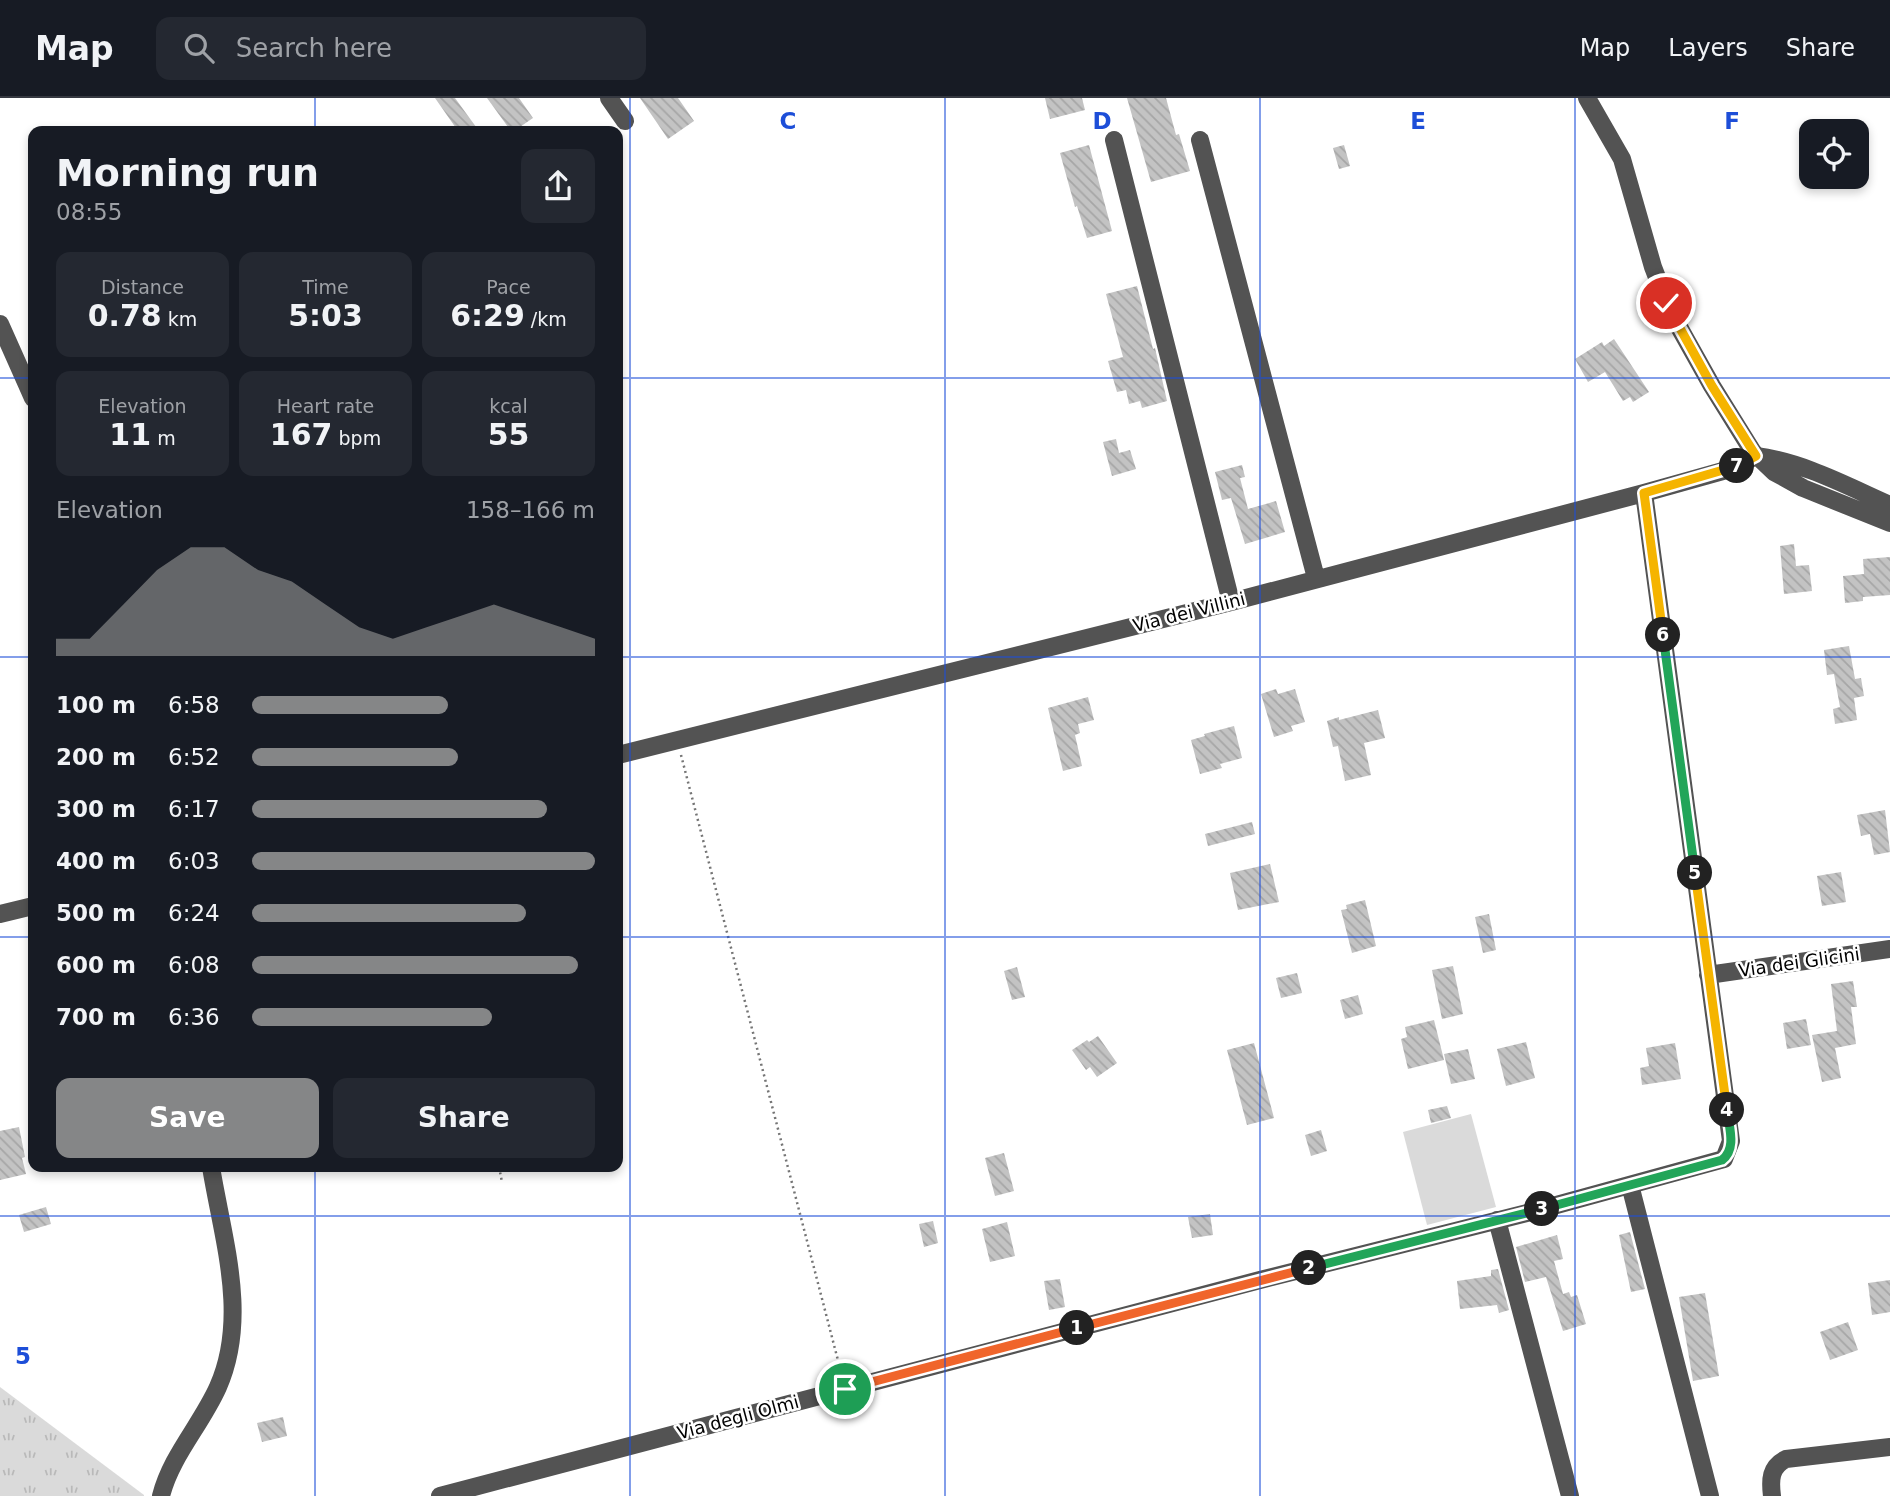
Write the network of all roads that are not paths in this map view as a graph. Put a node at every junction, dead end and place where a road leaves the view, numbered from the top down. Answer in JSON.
{"nodes":[{"id":1,"x":609,"y":98,"type":"edge"},
{"id":2,"x":1587,"y":98,"type":"edge"},
{"id":3,"x":625,"y":121,"type":"dead end"},
{"id":4,"x":1114,"y":140,"type":"dead end"},
{"id":5,"x":1200,"y":140,"type":"dead end"},
{"id":6,"x":0,"y":324,"type":"edge"},
{"id":7,"x":28,"y":387,"type":"edge"},
{"id":8,"x":1756,"y":456,"type":"junction"},
{"id":9,"x":1644,"y":493,"type":"junction"},
{"id":10,"x":1890,"y":505,"type":"edge"},
{"id":11,"x":1890,"y":523,"type":"edge"},
{"id":12,"x":1316,"y":578,"type":"junction"},
{"id":13,"x":1231,"y":602,"type":"junction"},
{"id":14,"x":623,"y":754,"type":"edge"},
{"id":15,"x":28,"y":907,"type":"edge"},
{"id":16,"x":0,"y":914,"type":"edge"},
{"id":17,"x":1890,"y":949,"type":"edge"},
{"id":18,"x":1708,"y":975,"type":"junction"},
{"id":19,"x":212,"y":1172,"type":"edge"},
{"id":20,"x":1630,"y":1185,"type":"junction"},
{"id":21,"x":1497,"y":1220,"type":"junction"},
{"id":22,"x":1890,"y":1447,"type":"edge"},
{"id":23,"x":161,"y":1496,"type":"edge"},
{"id":24,"x":440,"y":1496,"type":"edge"},
{"id":25,"x":1570,"y":1496,"type":"edge"},
{"id":26,"x":1710,"y":1496,"type":"edge"},
{"id":27,"x":1772,"y":1496,"type":"edge"}],
"edges":[{"from":1,"to":3,"type":"street"},
{"from":2,"to":8,"type":"street"},
{"from":4,"to":13,"type":"street"},
{"from":5,"to":12,"type":"street"},
{"from":6,"to":7,"type":"street"},
{"from":8,"to":9,"type":"street","name":"Via dei Villini"},
{"from":8,"to":10,"type":"street"},
{"from":8,"to":11,"type":"street"},
{"from":9,"to":12,"type":"street","name":"Via dei Villini"},
{"from":9,"to":18,"type":"street","name":"Via degli Olmi"},
{"from":12,"to":13,"type":"street","name":"Via dei Villini"},
{"from":13,"to":14,"type":"street","name":"Via dei Villini"},
{"from":15,"to":16,"type":"street"},
{"from":17,"to":18,"type":"street","name":"Via dei Glicini"},
{"from":18,"to":20,"type":"street","name":"Via degli Olmi"},
{"from":19,"to":23,"type":"street"},
{"from":20,"to":21,"type":"street","name":"Via degli Olmi"},
{"from":20,"to":26,"type":"street"},
{"from":21,"to":24,"type":"street","name":"Via degli Olmi"},
{"from":21,"to":25,"type":"street"},
{"from":22,"to":27,"type":"street"}]}
